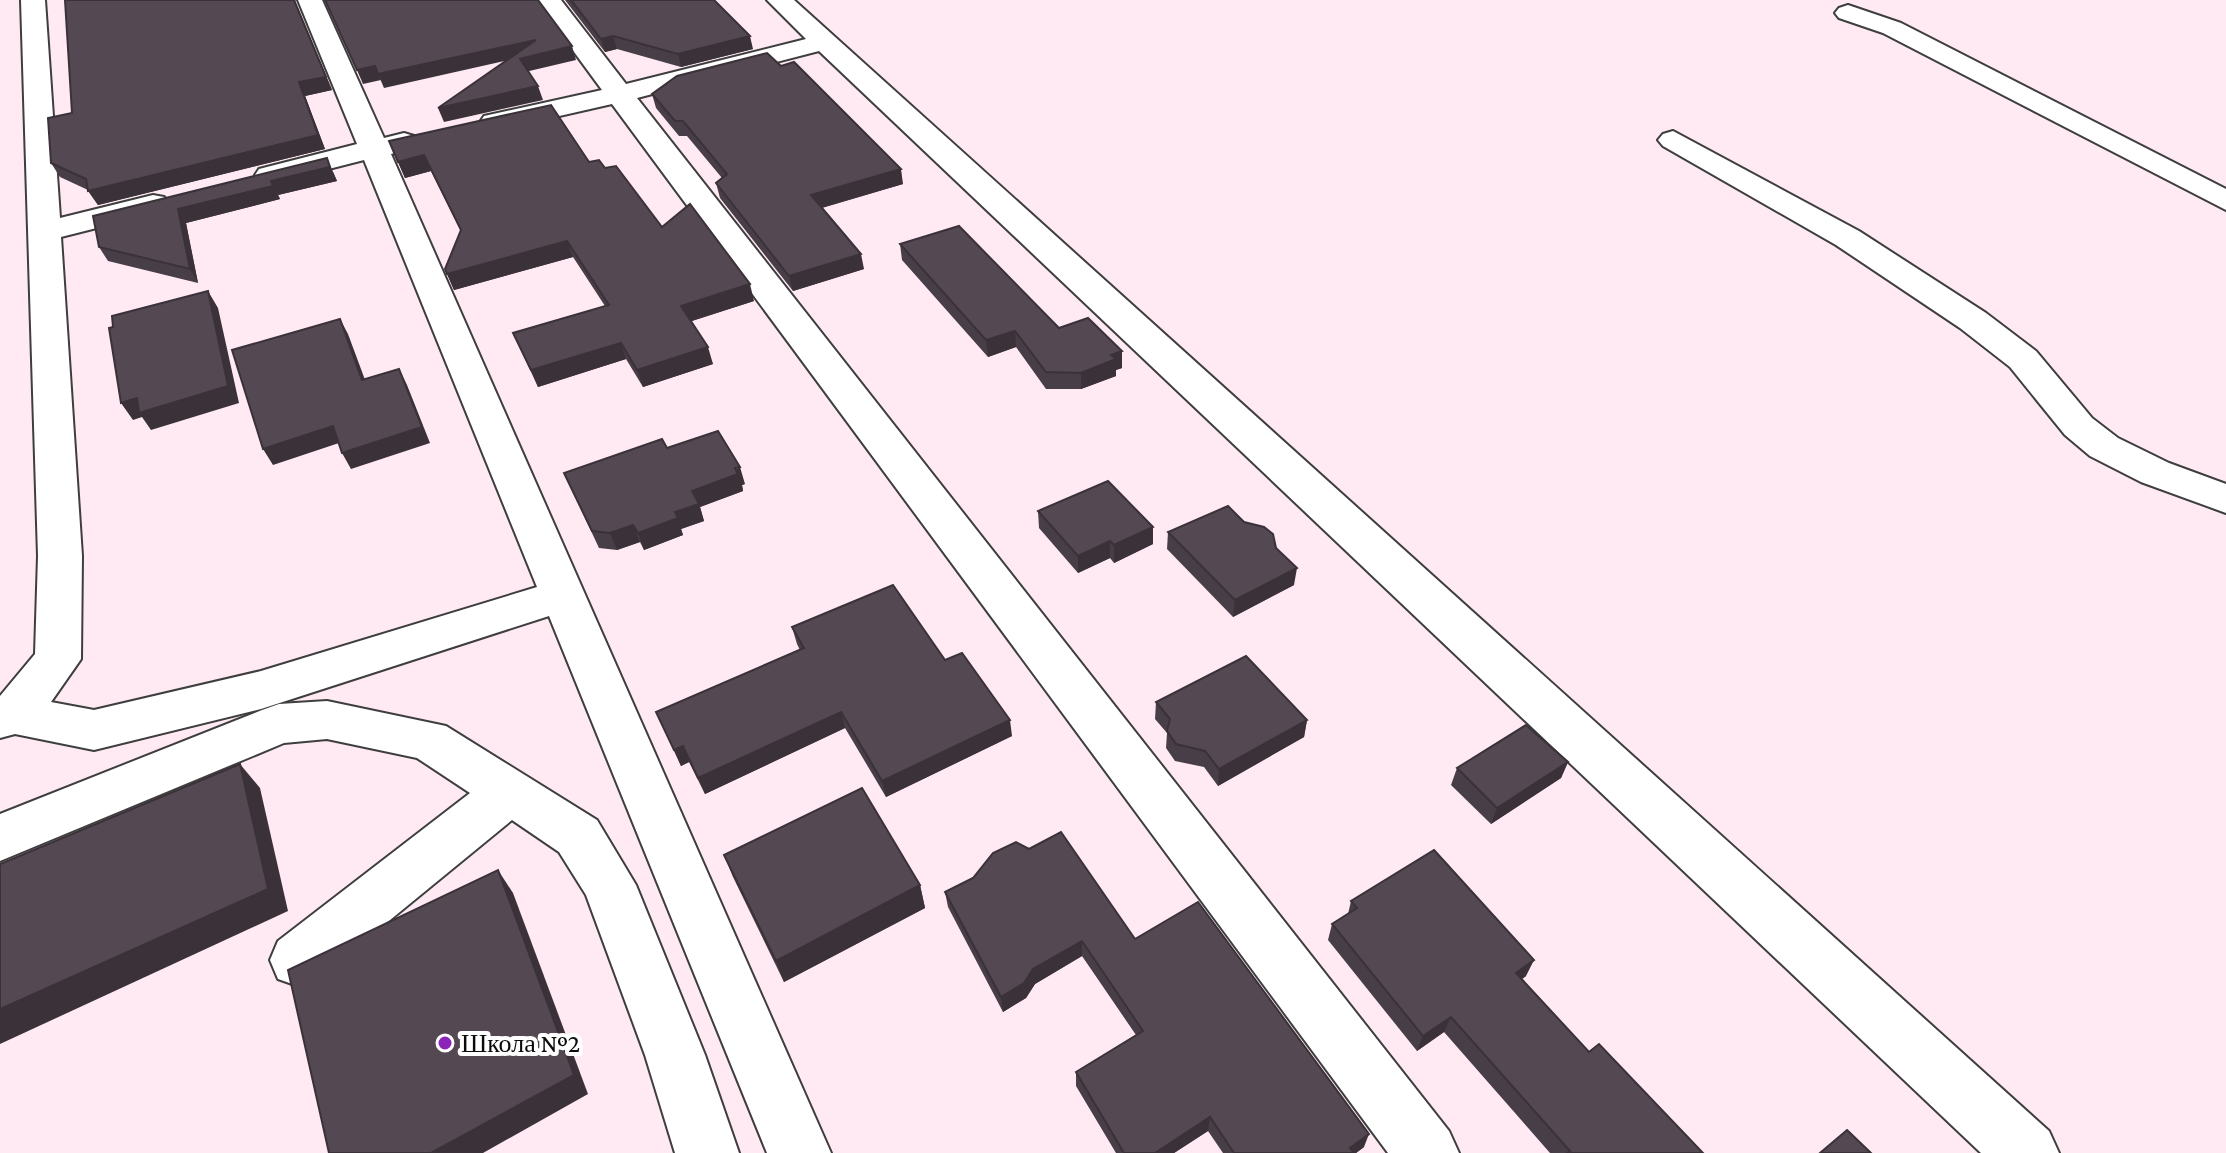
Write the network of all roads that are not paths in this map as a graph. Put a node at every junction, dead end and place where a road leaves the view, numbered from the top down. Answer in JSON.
{"nodes":[{"id":1,"x":33,"y":0,"type":"edge"},
{"id":2,"x":310,"y":0,"type":"edge"},
{"id":3,"x":548,"y":0,"type":"edge"},
{"id":4,"x":779,"y":0,"type":"edge"},
{"id":5,"x":1848,"y":13,"type":"dead end"},
{"id":6,"x":824,"y":42,"type":"junction"},
{"id":7,"x":619,"y":94,"type":"junction"},
{"id":8,"x":466,"y":128,"type":"edge"},
{"id":9,"x":436,"y":135,"type":"edge"},
{"id":10,"x":1673,"y":140,"type":"dead end"},
{"id":11,"x":374,"y":149,"type":"junction"},
{"id":12,"x":2226,"y":201,"type":"edge"},
{"id":13,"x":47,"y":231,"type":"junction"},
{"id":14,"x":2226,"y":499,"type":"edge"},
{"id":15,"x":561,"y":596,"type":"junction"},
{"id":16,"x":7,"y":716,"type":"edge"},
{"id":17,"x":511,"y":791,"type":"junction"},
{"id":18,"x":0,"y":838,"type":"edge"},
{"id":19,"x":298,"y":960,"type":"dead end"},
{"id":20,"x":707,"y":1153,"type":"edge"},
{"id":21,"x":799,"y":1153,"type":"edge"},
{"id":22,"x":1427,"y":1153,"type":"edge"},
{"id":23,"x":2027,"y":1153,"type":"edge"}],
"edges":[{"from":1,"to":13,"type":"street"},
{"from":2,"to":11,"type":"street"},
{"from":3,"to":7,"type":"street"},
{"from":4,"to":6,"type":"street"},
{"from":5,"to":12,"type":"street"},
{"from":6,"to":7,"type":"street"},
{"from":6,"to":23,"type":"street"},
{"from":7,"to":8,"type":"street"},
{"from":7,"to":22,"type":"street"},
{"from":9,"to":11,"type":"street"},
{"from":10,"to":14,"type":"street"},
{"from":11,"to":13,"type":"street"},
{"from":11,"to":15,"type":"street"},
{"from":13,"to":16,"type":"street"},
{"from":15,"to":16,"type":"street"},
{"from":15,"to":21,"type":"street"},
{"from":17,"to":18,"type":"street"},
{"from":17,"to":19,"type":"street"},
{"from":17,"to":20,"type":"street"}]}
